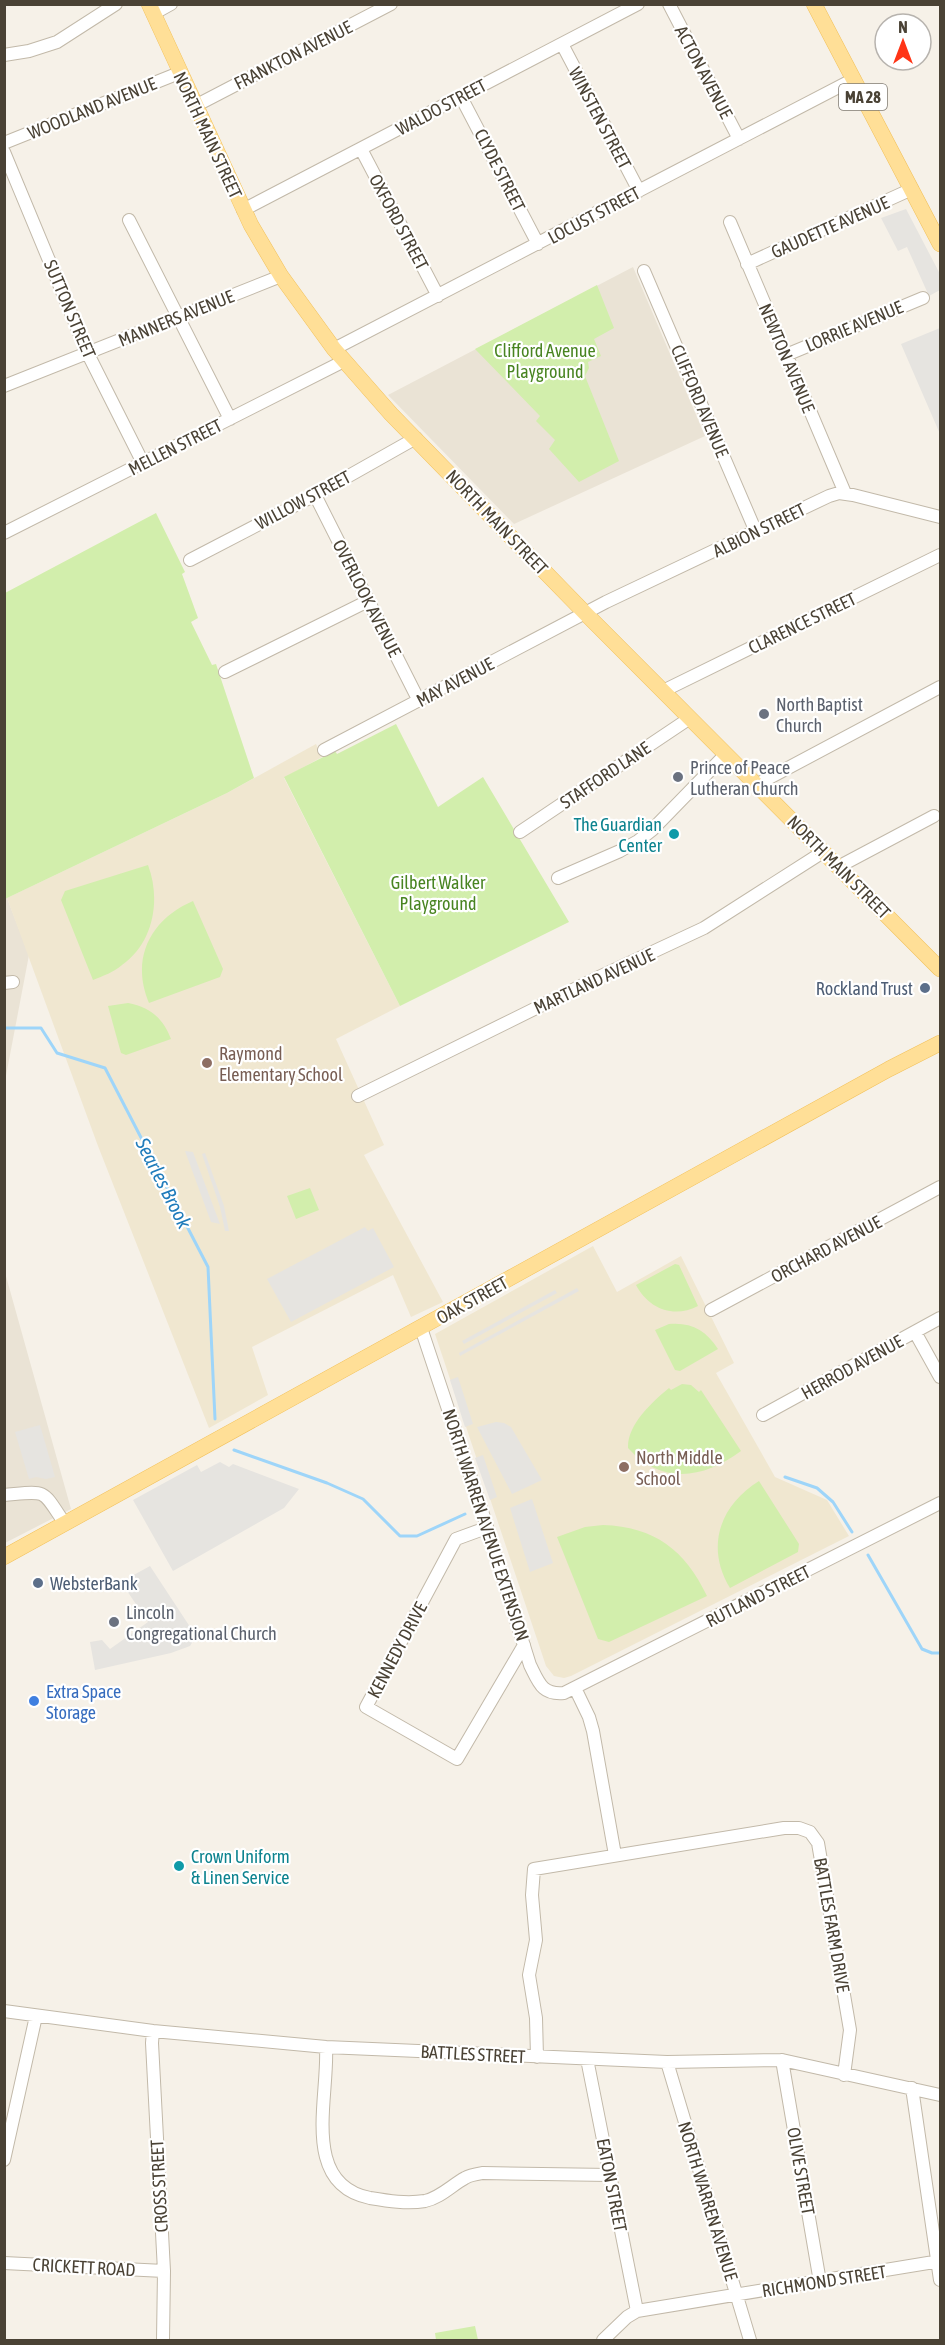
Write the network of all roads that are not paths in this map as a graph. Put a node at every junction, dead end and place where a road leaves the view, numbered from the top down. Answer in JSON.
{"nodes":[{"id":1,"x":116,"y":4,"type":"edge"},
{"id":2,"x":171,"y":4,"type":"edge"},
{"id":3,"x":391,"y":4,"type":"edge"},
{"id":4,"x":638,"y":4,"type":"edge"},
{"id":5,"x":669,"y":4,"type":"edge"},
{"id":6,"x":814,"y":4,"type":"edge"},
{"id":7,"x":151,"y":9,"type":"edge"},
{"id":8,"x":562,"y":44,"type":"junction"},
{"id":9,"x":4,"y":55,"type":"edge"},
{"id":10,"x":179,"y":72,"type":"junction"},
{"id":11,"x":854,"y":79,"type":"junction"},
{"id":12,"x":461,"y":97,"type":"junction"},
{"id":13,"x":195,"y":106,"type":"junction"},
{"id":14,"x":739,"y":139,"type":"junction"},
{"id":15,"x":4,"y":143,"type":"edge"},
{"id":16,"x":361,"y":149,"type":"junction"},
{"id":17,"x":4,"y":152,"type":"edge"},
{"id":18,"x":912,"y":189,"type":"junction"},
{"id":19,"x":639,"y":191,"type":"junction"},
{"id":20,"x":243,"y":210,"type":"junction"},
{"id":21,"x":129,"y":220,"type":"dead end"},
{"id":22,"x":730,"y":222,"type":"dead end"},
{"id":23,"x":538,"y":244,"type":"junction"},
{"id":24,"x":940,"y":244,"type":"edge"},
{"id":25,"x":747,"y":264,"type":"junction"},
{"id":26,"x":644,"y":271,"type":"dead end"},
{"id":27,"x":281,"y":276,"type":"junction"},
{"id":28,"x":438,"y":296,"type":"junction"},
{"id":29,"x":923,"y":298,"type":"dead end"},
{"id":30,"x":178,"y":318,"type":"junction"},
{"id":31,"x":88,"y":354,"type":"junction"},
{"id":32,"x":339,"y":355,"type":"junction"},
{"id":33,"x":786,"y":355,"type":"junction"},
{"id":34,"x":4,"y":386,"type":"edge"},
{"id":35,"x":230,"y":419,"type":"junction"},
{"id":36,"x":416,"y":438,"type":"junction"},
{"id":37,"x":143,"y":463,"type":"junction"},
{"id":38,"x":845,"y":493,"type":"junction"},
{"id":39,"x":315,"y":495,"type":"junction"},
{"id":40,"x":940,"y":517,"type":"edge"},
{"id":41,"x":4,"y":532,"type":"edge"},
{"id":42,"x":756,"y":532,"type":"junction"},
{"id":43,"x":940,"y":555,"type":"edge"},
{"id":44,"x":190,"y":560,"type":"dead end"},
{"id":45,"x":368,"y":600,"type":"junction"},
{"id":46,"x":586,"y":614,"type":"junction"},
{"id":47,"x":225,"y":672,"type":"dead end"},
{"id":48,"x":940,"y":687,"type":"edge"},
{"id":49,"x":663,"y":691,"type":"junction"},
{"id":50,"x":419,"y":701,"type":"junction"},
{"id":51,"x":690,"y":718,"type":"junction"},
{"id":52,"x":324,"y":750,"type":"dead end"},
{"id":53,"x":726,"y":754,"type":"junction"},
{"id":54,"x":756,"y":785,"type":"junction"},
{"id":55,"x":934,"y":816,"type":"dead end"},
{"id":56,"x":520,"y":832,"type":"dead end"},
{"id":57,"x":823,"y":852,"type":"junction"},
{"id":58,"x":838,"y":867,"type":"junction"},
{"id":59,"x":558,"y":878,"type":"dead end"},
{"id":60,"x":940,"y":969,"type":"edge"},
{"id":61,"x":940,"y":1043,"type":"edge"},
{"id":62,"x":358,"y":1096,"type":"dead end"},
{"id":63,"x":940,"y":1188,"type":"edge"},
{"id":64,"x":711,"y":1310,"type":"dead end"},
{"id":65,"x":940,"y":1318,"type":"edge"},
{"id":66,"x":421,"y":1328,"type":"junction"},
{"id":67,"x":915,"y":1332,"type":"junction"},
{"id":68,"x":940,"y":1377,"type":"edge"},
{"id":69,"x":763,"y":1415,"type":"dead end"},
{"id":70,"x":4,"y":1495,"type":"edge"},
{"id":71,"x":940,"y":1503,"type":"edge"},
{"id":72,"x":65,"y":1524,"type":"junction"},
{"id":73,"x":486,"y":1528,"type":"junction"},
{"id":74,"x":4,"y":1557,"type":"edge"},
{"id":75,"x":524,"y":1645,"type":"junction"},
{"id":76,"x":575,"y":1688,"type":"junction"},
{"id":77,"x":615,"y":1855,"type":"junction"},
{"id":78,"x":4,"y":2011,"type":"edge"},
{"id":79,"x":36,"y":2016,"type":"junction"},
{"id":80,"x":153,"y":2031,"type":"junction"},
{"id":81,"x":326,"y":2048,"type":"junction"},
{"id":82,"x":537,"y":2057,"type":"junction"},
{"id":83,"x":587,"y":2059,"type":"junction"},
{"id":84,"x":782,"y":2060,"type":"junction"},
{"id":85,"x":667,"y":2062,"type":"junction"},
{"id":86,"x":844,"y":2075,"type":"junction"},
{"id":87,"x":912,"y":2088,"type":"junction"},
{"id":88,"x":940,"y":2095,"type":"edge"},
{"id":89,"x":4,"y":2160,"type":"edge"},
{"id":90,"x":609,"y":2175,"type":"junction"},
{"id":91,"x":939,"y":2262,"type":"edge"},
{"id":92,"x":4,"y":2263,"type":"edge"},
{"id":93,"x":164,"y":2271,"type":"junction"},
{"id":94,"x":940,"y":2280,"type":"edge"},
{"id":95,"x":820,"y":2282,"type":"junction"},
{"id":96,"x":736,"y":2295,"type":"junction"},
{"id":97,"x":637,"y":2312,"type":"junction"},
{"id":98,"x":163,"y":2340,"type":"edge"},
{"id":99,"x":603,"y":2340,"type":"edge"},
{"id":100,"x":750,"y":2340,"type":"edge"}],
"edges":[{"from":1,"to":9,"type":"street"},
{"from":2,"to":7,"type":"street"},
{"from":3,"to":13,"type":"street","name":"FRANKTON AVENUE"},
{"from":4,"to":8,"type":"street","name":"WALDO STREET"},
{"from":5,"to":14,"type":"street","name":"ACTON AVENUE"},
{"from":6,"to":11,"type":"main road","number":"MA 28"},
{"from":7,"to":10,"type":"main road","name":"NORTH MAIN STREET"},
{"from":8,"to":12,"type":"street","name":"WALDO STREET"},
{"from":8,"to":19,"type":"street","name":"WINSTEN STREET"},
{"from":10,"to":13,"type":"main road","name":"NORTH MAIN STREET"},
{"from":10,"to":15,"type":"street","name":"WOODLAND AVENUE"},
{"from":11,"to":14,"type":"street","name":"LOCUST STREET"},
{"from":11,"to":18,"type":"main road","number":"MA 28"},
{"from":12,"to":16,"type":"street","name":"WALDO STREET"},
{"from":12,"to":23,"type":"street","name":"CLYDE STREET"},
{"from":13,"to":20,"type":"main road","name":"NORTH MAIN STREET"},
{"from":14,"to":19,"type":"street","name":"LOCUST STREET"},
{"from":16,"to":20,"type":"street","name":"WALDO STREET"},
{"from":16,"to":28,"type":"street","name":"OXFORD STREET"},
{"from":17,"to":31,"type":"street","name":"SUTTON STREET"},
{"from":18,"to":24,"type":"main road","number":"MA 28"},
{"from":18,"to":25,"type":"street","name":"GAUDETTE AVENUE"},
{"from":19,"to":23,"type":"street","name":"LOCUST STREET"},
{"from":20,"to":27,"type":"main road","name":"NORTH MAIN STREET"},
{"from":21,"to":30,"type":"street"},
{"from":22,"to":25,"type":"street","name":"NEWTON AVENUE"},
{"from":23,"to":28,"type":"street","name":"LOCUST STREET"},
{"from":25,"to":33,"type":"street","name":"NEWTON AVENUE"},
{"from":26,"to":42,"type":"street","name":"CLIFFORD AVENUE"},
{"from":27,"to":30,"type":"street","name":"MANNERS AVENUE"},
{"from":27,"to":32,"type":"main road","name":"NORTH MAIN STREET"},
{"from":28,"to":32,"type":"street","name":"LOCUST STREET"},
{"from":29,"to":33,"type":"street","name":"LORRIE AVENUE"},
{"from":30,"to":31,"type":"street","name":"MANNERS AVENUE"},
{"from":30,"to":35,"type":"street"},
{"from":31,"to":34,"type":"street","name":"MANNERS AVENUE"},
{"from":31,"to":37,"type":"street","name":"SUTTON STREET"},
{"from":32,"to":35,"type":"street","name":"MELLEN STREET"},
{"from":32,"to":36,"type":"main road","name":"NORTH MAIN STREET"},
{"from":33,"to":38,"type":"street","name":"NEWTON AVENUE"},
{"from":35,"to":37,"type":"street","name":"MELLEN STREET"},
{"from":36,"to":39,"type":"street","name":"WILLOW STREET"},
{"from":36,"to":46,"type":"main road","name":"NORTH MAIN STREET"},
{"from":37,"to":41,"type":"street","name":"MELLEN STREET"},
{"from":38,"to":40,"type":"street"},
{"from":38,"to":42,"type":"street","name":"ALBION STREET"},
{"from":39,"to":44,"type":"street","name":"WILLOW STREET"},
{"from":39,"to":45,"type":"street","name":"OVERLOOK AVENUE"},
{"from":42,"to":46,"type":"street","name":"ALBION STREET"},
{"from":43,"to":49,"type":"street","name":"CLARENCE STREET"},
{"from":45,"to":47,"type":"street"},
{"from":45,"to":50,"type":"street","name":"OVERLOOK AVENUE"},
{"from":46,"to":49,"type":"main road","name":"NORTH MAIN STREET"},
{"from":46,"to":50,"type":"street","name":"MAY AVENUE"},
{"from":48,"to":54,"type":"street"},
{"from":49,"to":51,"type":"main road","name":"NORTH MAIN STREET"},
{"from":50,"to":52,"type":"street","name":"MAY AVENUE"},
{"from":51,"to":53,"type":"main road","name":"NORTH MAIN STREET"},
{"from":51,"to":56,"type":"street","name":"STAFFORD LANE"},
{"from":53,"to":54,"type":"main road","name":"NORTH MAIN STREET"},
{"from":53,"to":59,"type":"street"},
{"from":54,"to":57,"type":"main road","name":"NORTH MAIN STREET"},
{"from":55,"to":58,"type":"street"},
{"from":57,"to":58,"type":"main road","name":"NORTH MAIN STREET"},
{"from":57,"to":62,"type":"street","name":"MARTLAND AVENUE"},
{"from":58,"to":60,"type":"main road","name":"NORTH MAIN STREET"},
{"from":61,"to":66,"type":"main road","name":"OAK STREET"},
{"from":63,"to":64,"type":"street","name":"ORCHARD AVENUE"},
{"from":65,"to":67,"type":"street","name":"HERROD AVENUE"},
{"from":66,"to":72,"type":"main road","name":"OAK STREET"},
{"from":66,"to":73,"type":"street","name":"NORTH WARREN AVENUE EXTENSION"},
{"from":67,"to":68,"type":"street"},
{"from":67,"to":69,"type":"street","name":"HERROD AVENUE"},
{"from":70,"to":72,"type":"street"},
{"from":71,"to":76,"type":"street","name":"RUTLAND STREET"},
{"from":72,"to":74,"type":"main road","name":"OAK STREET"},
{"from":73,"to":75,"type":"street","name":"NORTH WARREN AVENUE EXTENSION"},
{"from":73,"to":75,"type":"street","name":"KENNEDY DRIVE"},
{"from":75,"to":76,"type":"street","name":"NORTH WARREN AVENUE EXTENSION"},
{"from":76,"to":77,"type":"street"},
{"from":77,"to":82,"type":"street","name":"BATTLES FARM DRIVE"},
{"from":77,"to":86,"type":"street","name":"BATTLES FARM DRIVE"},
{"from":78,"to":79,"type":"street","name":"BATTLES STREET"},
{"from":79,"to":80,"type":"street","name":"BATTLES STREET"},
{"from":79,"to":89,"type":"street"},
{"from":80,"to":81,"type":"street","name":"BATTLES STREET"},
{"from":80,"to":93,"type":"street","name":"CROSS STREET"},
{"from":81,"to":82,"type":"street","name":"BATTLES STREET"},
{"from":81,"to":90,"type":"street"},
{"from":82,"to":83,"type":"street","name":"BATTLES STREET"},
{"from":83,"to":85,"type":"street","name":"BATTLES STREET"},
{"from":83,"to":90,"type":"street","name":"EATON STREET"},
{"from":84,"to":85,"type":"street","name":"BATTLES STREET"},
{"from":84,"to":86,"type":"street","name":"BATTLES STREET"},
{"from":84,"to":95,"type":"street","name":"OLIVE STREET"},
{"from":85,"to":96,"type":"street","name":"NORTH WARREN AVENUE"},
{"from":86,"to":87,"type":"street","name":"BATTLES STREET"},
{"from":87,"to":88,"type":"street","name":"BATTLES STREET"},
{"from":87,"to":91,"type":"street"},
{"from":90,"to":97,"type":"street","name":"EATON STREET"},
{"from":91,"to":94,"type":"street"},
{"from":91,"to":95,"type":"street","name":"RICHMOND STREET"},
{"from":92,"to":93,"type":"street","name":"CRICKETT ROAD"},
{"from":93,"to":98,"type":"street","name":"CROSS STREET"},
{"from":95,"to":96,"type":"street","name":"RICHMOND STREET"},
{"from":96,"to":97,"type":"street","name":"RICHMOND STREET"},
{"from":96,"to":100,"type":"street","name":"NORTH WARREN AVENUE"},
{"from":97,"to":99,"type":"street"}]}
